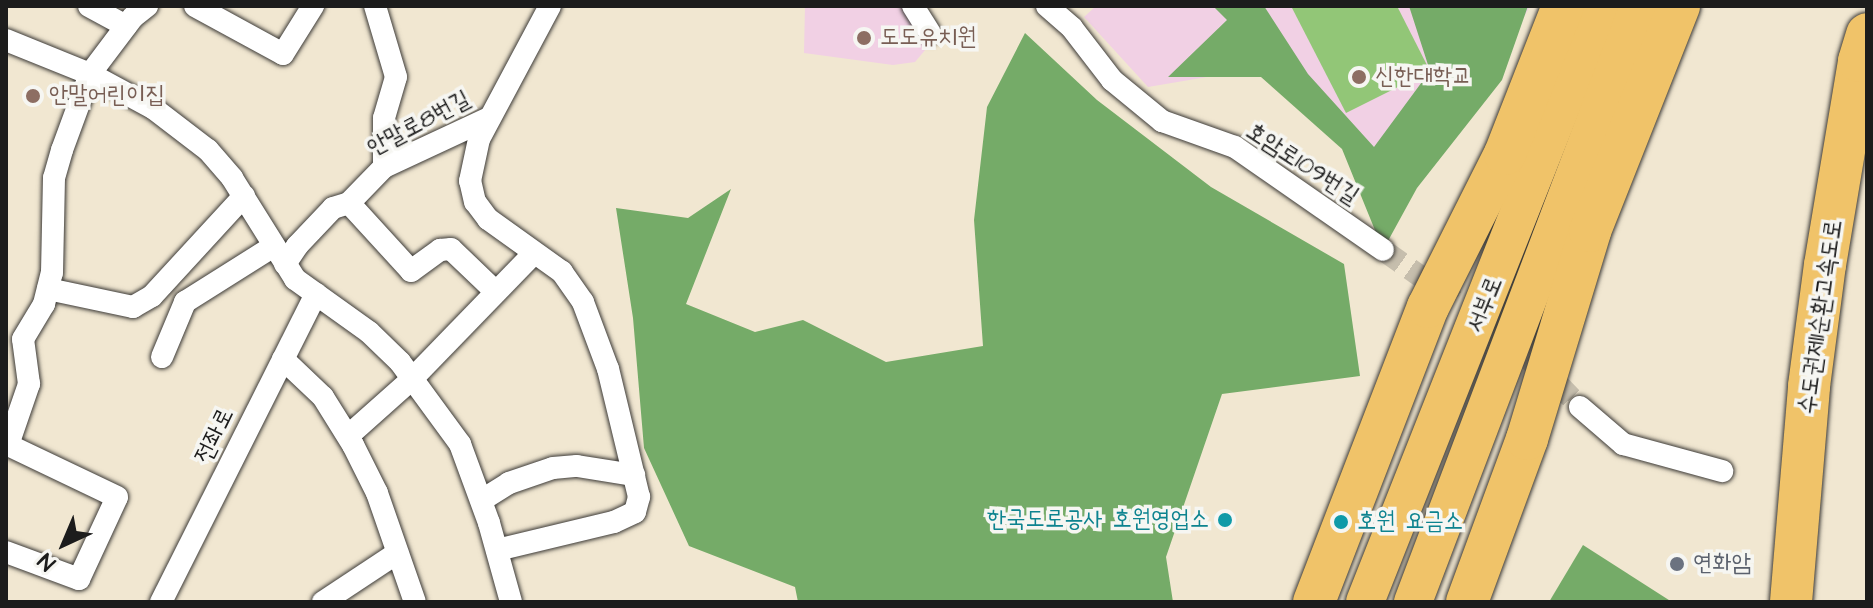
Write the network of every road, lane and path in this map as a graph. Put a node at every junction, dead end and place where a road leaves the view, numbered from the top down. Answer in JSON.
{"nodes":[{"id":1,"x":89,"y":6,"type":"edge"},
{"id":2,"x":147,"y":6,"type":"edge"},
{"id":3,"x":195,"y":6,"type":"edge"},
{"id":4,"x":313,"y":6,"type":"edge"},
{"id":5,"x":375,"y":6,"type":"edge"},
{"id":6,"x":550,"y":6,"type":"edge"},
{"id":7,"x":913,"y":6,"type":"edge"},
{"id":8,"x":1047,"y":6,"type":"edge"},
{"id":9,"x":1563,"y":6,"type":"edge"},
{"id":10,"x":1601,"y":6,"type":"edge"},
{"id":11,"x":1639,"y":6,"type":"edge"},
{"id":12,"x":1679,"y":6,"type":"edge"},
{"id":13,"x":126,"y":26,"type":"junction"},
{"id":14,"x":930,"y":33,"type":"dead end"},
{"id":15,"x":1867,"y":34,"type":"edge"},
{"id":16,"x":6,"y":40,"type":"edge"},
{"id":17,"x":90,"y":74,"type":"junction"},
{"id":18,"x":489,"y":118,"type":"junction"},
{"id":19,"x":384,"y":167,"type":"junction"},
{"id":20,"x":244,"y":196,"type":"junction"},
{"id":21,"x":349,"y":203,"type":"junction"},
{"id":22,"x":1383,"y":250,"type":"tunnel mouth"},
{"id":23,"x":533,"y":254,"type":"junction"},
{"id":24,"x":280,"y":255,"type":"junction"},
{"id":25,"x":48,"y":289,"type":"junction"},
{"id":26,"x":496,"y":292,"type":"junction"},
{"id":27,"x":316,"y":294,"type":"junction"},
{"id":28,"x":14,"y":337,"type":"edge"},
{"id":29,"x":162,"y":357,"type":"dead end"},
{"id":30,"x":283,"y":359,"type":"junction"},
{"id":31,"x":413,"y":378,"type":"junction"},
{"id":32,"x":1580,"y":407,"type":"tunnel mouth"},
{"id":33,"x":348,"y":436,"type":"junction"},
{"id":34,"x":7,"y":447,"type":"edge"},
{"id":35,"x":1722,"y":471,"type":"dead end"},
{"id":36,"x":634,"y":475,"type":"junction"},
{"id":37,"x":482,"y":500,"type":"junction"},
{"id":38,"x":497,"y":550,"type":"junction"},
{"id":39,"x":6,"y":552,"type":"edge"},
{"id":40,"x":397,"y":553,"type":"junction"},
{"id":41,"x":161,"y":602,"type":"edge"},
{"id":42,"x":323,"y":602,"type":"edge"},
{"id":43,"x":415,"y":602,"type":"edge"},
{"id":44,"x":511,"y":602,"type":"edge"},
{"id":45,"x":1314,"y":602,"type":"edge"},
{"id":46,"x":1365,"y":602,"type":"edge"},
{"id":47,"x":1413,"y":602,"type":"edge"},
{"id":48,"x":1467,"y":602,"type":"edge"},
{"id":49,"x":1791,"y":602,"type":"edge"}],
"edges":[{"from":1,"to":13,"type":"street"},
{"from":2,"to":13,"type":"street"},
{"from":3,"to":4,"type":"street"},
{"from":5,"to":19,"type":"street"},
{"from":6,"to":18,"type":"street","name":"안말로8번길"},
{"from":7,"to":14,"type":"street"},
{"from":8,"to":22,"type":"street","name":"호암로109번길"},
{"from":9,"to":45,"type":"highway"},
{"from":10,"to":46,"type":"highway","name":"서부로"},
{"from":11,"to":47,"type":"highway","name":"서부로"},
{"from":12,"to":48,"type":"highway"},
{"from":13,"to":17,"type":"street"},
{"from":15,"to":49,"type":"highway","name":"수도권제1순환고속도로"},
{"from":16,"to":17,"type":"street"},
{"from":17,"to":20,"type":"street"},
{"from":17,"to":25,"type":"street"},
{"from":18,"to":19,"type":"street","name":"안말로8번길"},
{"from":18,"to":23,"type":"street"},
{"from":19,"to":21,"type":"street","name":"안말로8번길"},
{"from":20,"to":24,"type":"street"},
{"from":20,"to":25,"type":"street"},
{"from":21,"to":24,"type":"street","name":"안말로8번길"},
{"from":21,"to":26,"type":"street"},
{"from":23,"to":26,"type":"street"},
{"from":23,"to":36,"type":"street"},
{"from":24,"to":27,"type":"street"},
{"from":24,"to":29,"type":"street","name":"안말로8번길"},
{"from":25,"to":28,"type":"street"},
{"from":26,"to":31,"type":"street"},
{"from":27,"to":30,"type":"street","name":"전좌로"},
{"from":27,"to":31,"type":"street"},
{"from":28,"to":34,"type":"street"},
{"from":30,"to":33,"type":"street"},
{"from":30,"to":41,"type":"street","name":"전좌로"},
{"from":31,"to":33,"type":"street"},
{"from":31,"to":37,"type":"street"},
{"from":32,"to":35,"type":"street"},
{"from":33,"to":40,"type":"street"},
{"from":34,"to":39,"type":"street"},
{"from":36,"to":37,"type":"street"},
{"from":36,"to":38,"type":"street"},
{"from":37,"to":38,"type":"street"},
{"from":38,"to":44,"type":"street"},
{"from":40,"to":42,"type":"street"},
{"from":40,"to":43,"type":"street"}]}
